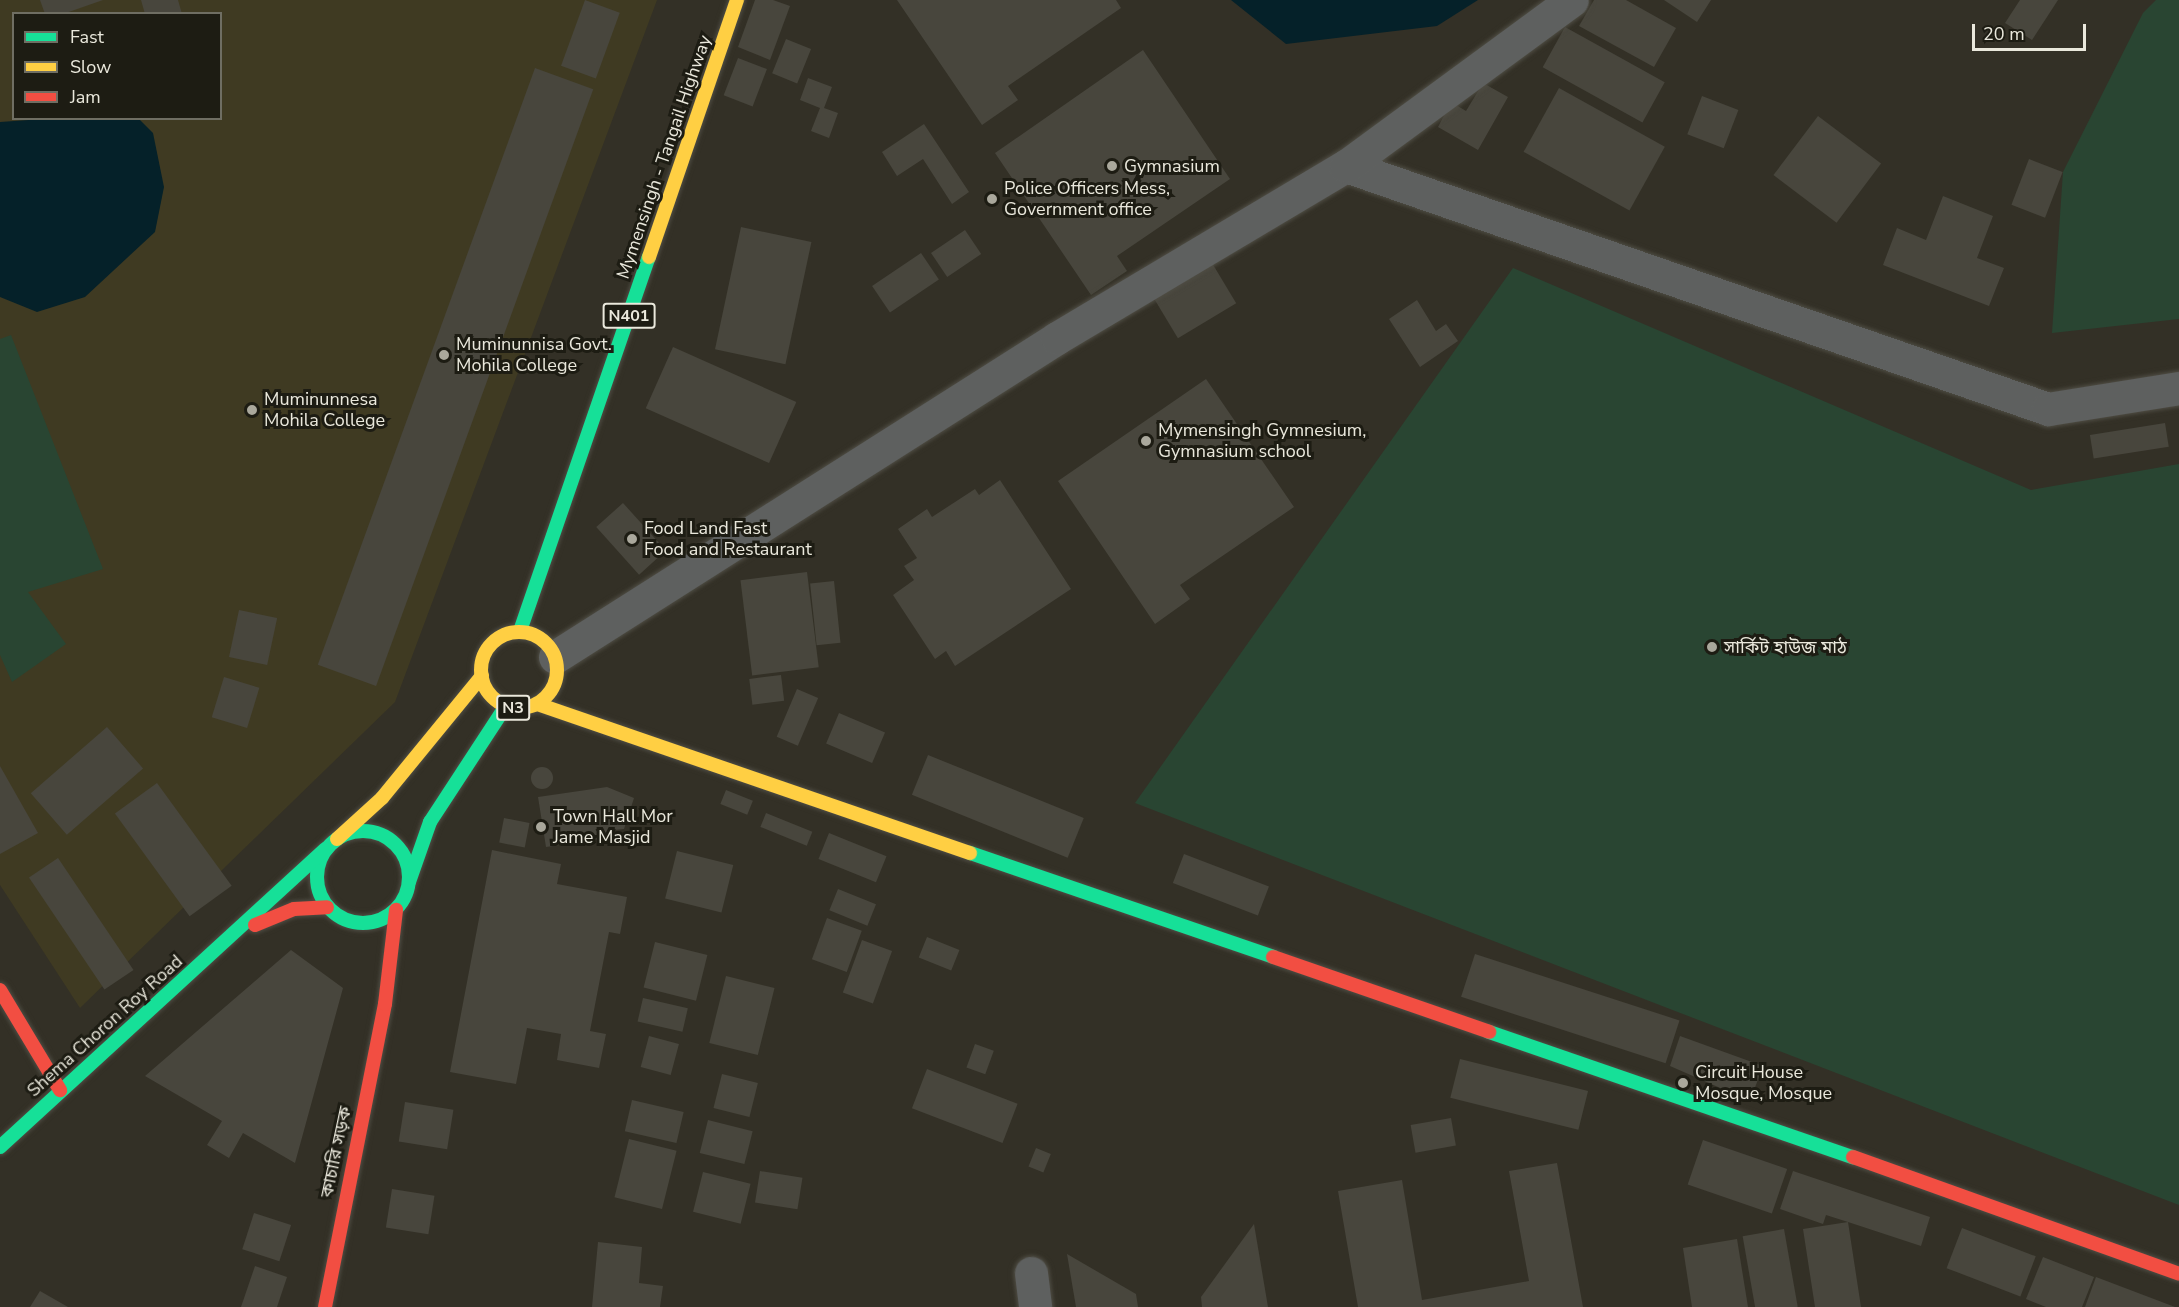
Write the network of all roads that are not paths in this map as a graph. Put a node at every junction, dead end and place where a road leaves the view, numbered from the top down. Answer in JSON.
{"nodes":[{"id":1,"x":737,"y":0,"type":"edge"},
{"id":2,"x":1572,"y":0,"type":"edge"},
{"id":3,"x":1346,"y":166,"type":"junction"},
{"id":4,"x":2179,"y":388,"type":"edge"},
{"id":5,"x":520,"y":631,"type":"junction"},
{"id":6,"x":555,"y":657,"type":"junction"},
{"id":7,"x":482,"y":676,"type":"junction"},
{"id":8,"x":537,"y":704,"type":"junction"},
{"id":9,"x":506,"y":706,"type":"junction"},
{"id":10,"x":338,"y":839,"type":"junction"},
{"id":11,"x":325,"y":849,"type":"junction"},
{"id":12,"x":409,"y":882,"type":"junction"},
{"id":13,"x":327,"y":907,"type":"junction"},
{"id":14,"x":396,"y":910,"type":"junction"},
{"id":15,"x":234,"y":933,"type":"junction"},
{"id":16,"x":374,"y":963,"type":"dead end"},
{"id":17,"x":0,"y":990,"type":"edge"},
{"id":18,"x":386,"y":1004,"type":"junction"},
{"id":19,"x":60,"y":1090,"type":"junction"},
{"id":20,"x":0,"y":1147,"type":"edge"},
{"id":21,"x":1031,"y":1273,"type":"dead end"},
{"id":22,"x":2179,"y":1274,"type":"edge"},
{"id":23,"x":325,"y":1307,"type":"edge"},
{"id":24,"x":1035,"y":1307,"type":"edge"}],
"edges":[{"from":1,"to":5,"type":"main road","name":"Mymensingh - Tangail Highway","number":"N401"},
{"from":2,"to":3,"type":"street"},
{"from":3,"to":4,"type":"street"},
{"from":3,"to":6,"type":"street"},
{"from":5,"to":6,"type":"main road"},
{"from":5,"to":7,"type":"main road","number":"N3"},
{"from":6,"to":8,"type":"main road","number":"N3"},
{"from":7,"to":9,"type":"main road","number":"N3"},
{"from":7,"to":10,"type":"main road","number":"N3"},
{"from":8,"to":9,"type":"main road","number":"N3"},
{"from":8,"to":22,"type":"main road"},
{"from":9,"to":12,"type":"main road","number":"N3"},
{"from":10,"to":11,"type":"main road","number":"N3"},
{"from":10,"to":12,"type":"main road","number":"N3"},
{"from":11,"to":13,"type":"main road"},
{"from":11,"to":15,"type":"main road","name":"Shema Choron Roy Road","number":"N3"},
{"from":12,"to":14,"type":"main road","number":"N3"},
{"from":13,"to":14,"type":"main road"},
{"from":13,"to":15,"type":"main road","name":"Shema Choron Roy Road","number":"N3"},
{"from":14,"to":18,"type":"main road","name":"কাচারি সড়ক"},
{"from":15,"to":19,"type":"main road","name":"Shema Choron Roy Road","number":"N3"},
{"from":16,"to":18,"type":"main road","name":"কাচারি সড়ক"},
{"from":17,"to":19,"type":"main road"},
{"from":18,"to":23,"type":"main road","name":"কাচারি সড়ক"},
{"from":19,"to":20,"type":"main road","name":"Shema Choron Roy Road","number":"N3"},
{"from":21,"to":24,"type":"street"}]}
